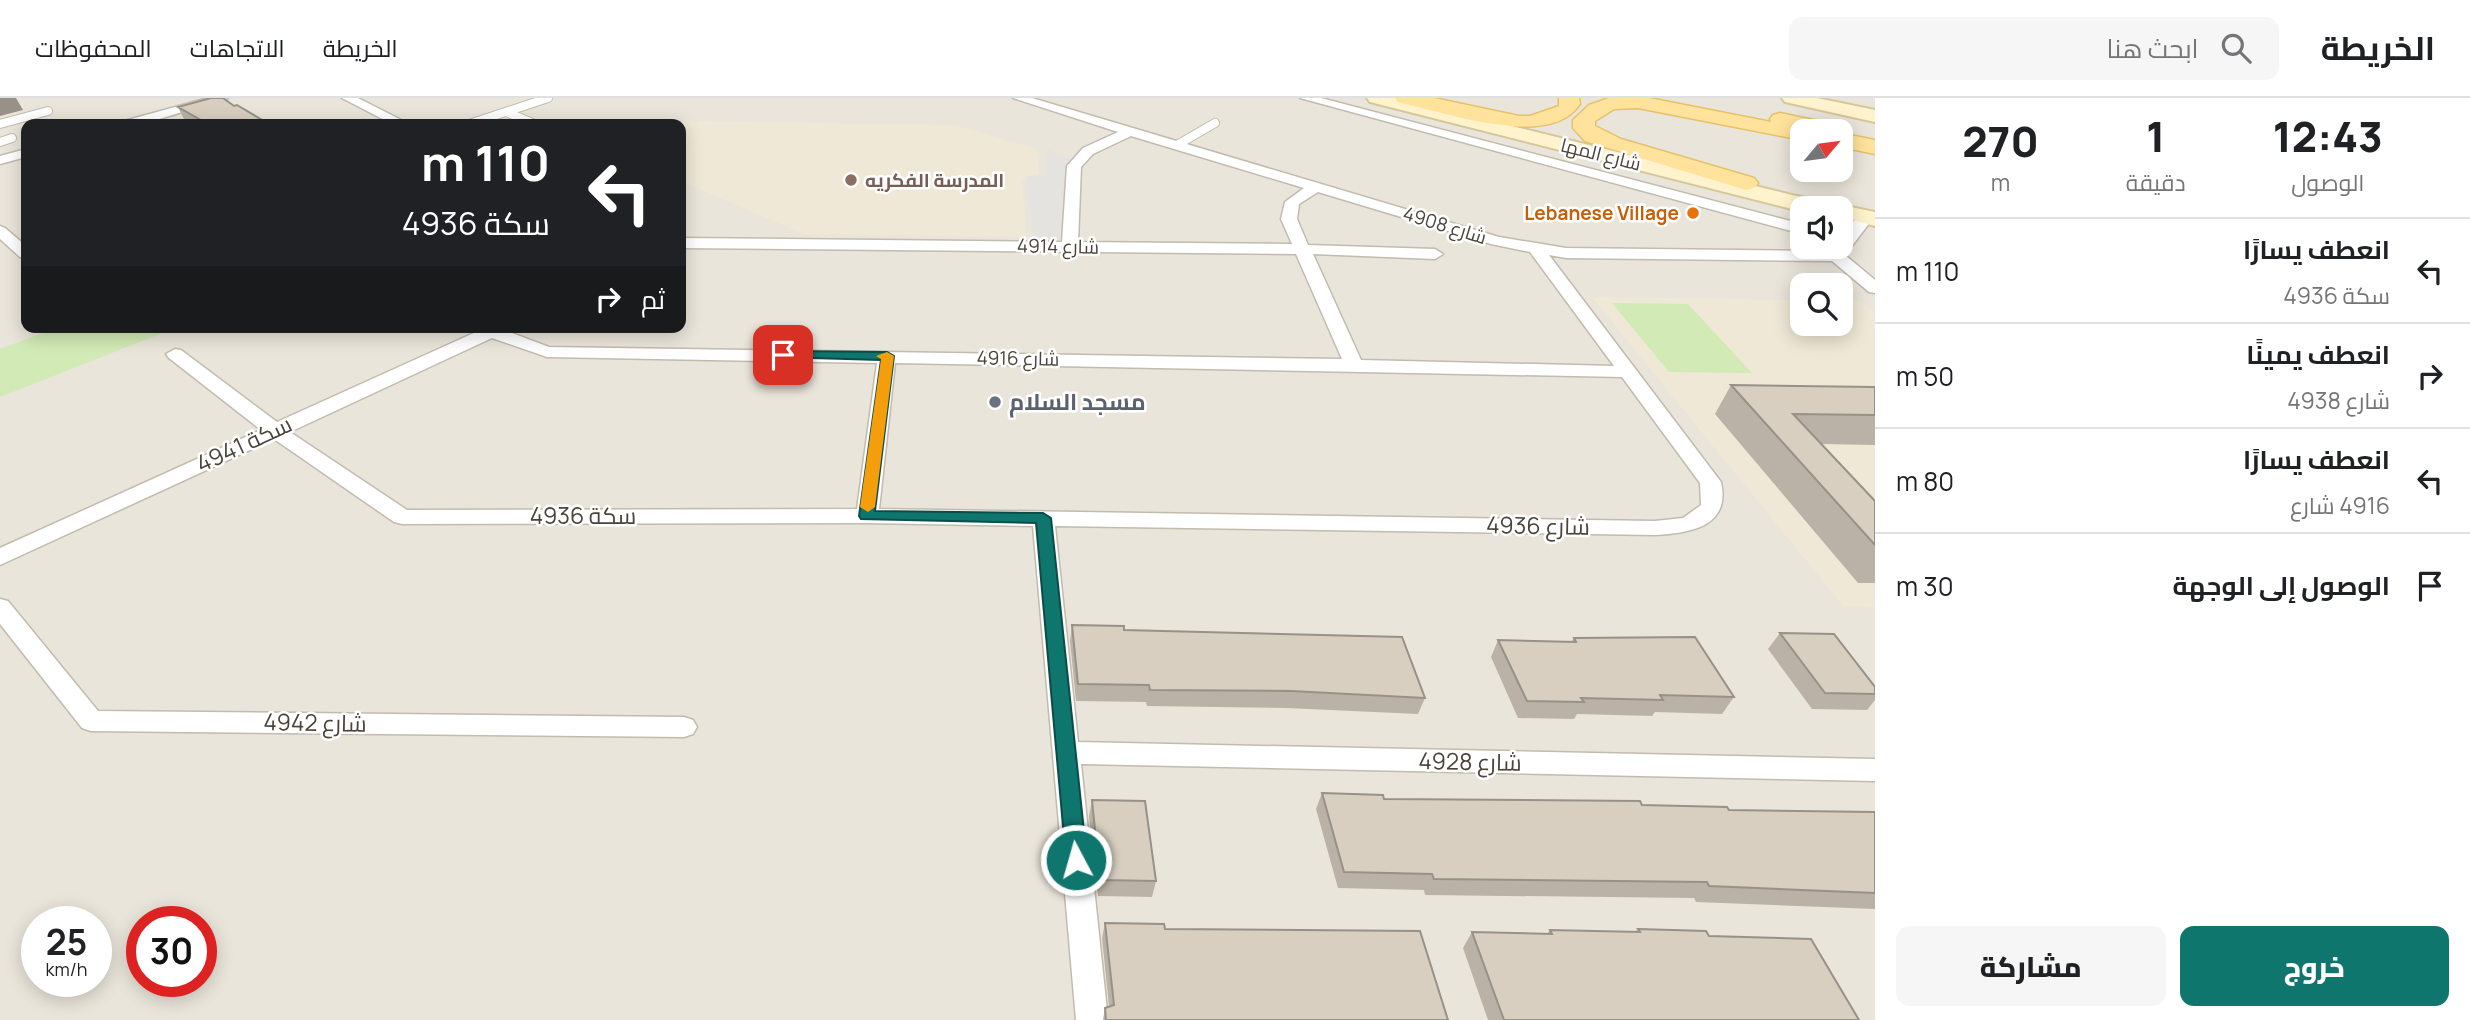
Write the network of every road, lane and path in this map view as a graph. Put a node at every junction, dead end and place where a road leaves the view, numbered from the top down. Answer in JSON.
{"nodes":[{"id":1,"x":222,"y":98,"type":"edge"},
{"id":2,"x":348,"y":98,"type":"edge"},
{"id":3,"x":548,"y":98,"type":"edge"},
{"id":4,"x":1019,"y":98,"type":"edge"},
{"id":5,"x":1306,"y":98,"type":"edge"},
{"id":6,"x":1376,"y":98,"type":"edge"},
{"id":7,"x":1404,"y":98,"type":"edge"},
{"id":8,"x":1653,"y":98,"type":"edge"},
{"id":9,"x":1685,"y":98,"type":"edge"},
{"id":10,"x":1791,"y":98,"type":"edge"},
{"id":11,"x":1573,"y":109,"type":"edge"},
{"id":12,"x":48,"y":111,"type":"dead end"},
{"id":13,"x":506,"y":112,"type":"junction"},
{"id":14,"x":1875,"y":116,"type":"edge"},
{"id":15,"x":151,"y":119,"type":"edge"},
{"id":16,"x":392,"y":119,"type":"edge"},
{"id":17,"x":484,"y":119,"type":"edge"},
{"id":18,"x":523,"y":119,"type":"edge"},
{"id":19,"x":1790,"y":121,"type":"edge"},
{"id":20,"x":1215,"y":123,"type":"dead end"},
{"id":21,"x":0,"y":124,"type":"edge"},
{"id":22,"x":1790,"y":129,"type":"edge"},
{"id":23,"x":1790,"y":130,"type":"edge"},
{"id":24,"x":1130,"y":131,"type":"junction"},
{"id":25,"x":1853,"y":135,"type":"edge"},
{"id":26,"x":12,"y":138,"type":"dead end"},
{"id":27,"x":1555,"y":139,"type":"junction"},
{"id":28,"x":1875,"y":139,"type":"edge"},
{"id":29,"x":0,"y":142,"type":"edge"},
{"id":30,"x":1853,"y":143,"type":"edge"},
{"id":31,"x":1177,"y":145,"type":"junction"},
{"id":32,"x":1875,"y":148,"type":"edge"},
{"id":33,"x":21,"y":154,"type":"edge"},
{"id":34,"x":0,"y":160,"type":"edge"},
{"id":35,"x":1746,"y":183,"type":"junction"},
{"id":36,"x":1317,"y":186,"type":"junction"},
{"id":37,"x":1792,"y":196,"type":"edge"},
{"id":38,"x":1790,"y":201,"type":"edge"},
{"id":39,"x":1790,"y":226,"type":"edge"},
{"id":40,"x":686,"y":243,"type":"edge"},
{"id":41,"x":1070,"y":246,"type":"junction"},
{"id":42,"x":1790,"y":247,"type":"edge"},
{"id":43,"x":1300,"y":249,"type":"junction"},
{"id":44,"x":1537,"y":250,"type":"junction"},
{"id":45,"x":1436,"y":254,"type":"dead end"},
{"id":46,"x":1853,"y":259,"type":"edge"},
{"id":47,"x":1875,"y":288,"type":"edge"},
{"id":48,"x":478,"y":333,"type":"edge"},
{"id":49,"x":493,"y":333,"type":"edge"},
{"id":50,"x":175,"y":354,"type":"dead end"},
{"id":51,"x":887,"y":356,"type":"junction"},
{"id":52,"x":1354,"y":365,"type":"junction"},
{"id":53,"x":1628,"y":372,"type":"junction"},
{"id":54,"x":274,"y":430,"type":"junction"},
{"id":55,"x":867,"y":516,"type":"junction"},
{"id":56,"x":1043,"y":518,"type":"junction"},
{"id":57,"x":0,"y":557,"type":"edge"},
{"id":58,"x":0,"y":607,"type":"edge"},
{"id":59,"x":684,"y":727,"type":"dead end"},
{"id":60,"x":1066,"y":754,"type":"junction"},
{"id":61,"x":1875,"y":770,"type":"edge"},
{"id":62,"x":1092,"y":1020,"type":"edge"}],
"edges":[{"from":1,"to":15,"type":"street"},
{"from":2,"to":16,"type":"street"},
{"from":3,"to":13,"type":"lane"},
{"from":4,"to":24,"type":"street","name":"4908 شارع"},
{"from":5,"to":39,"type":"street"},
{"from":6,"to":27,"type":"street","name":"شارع المها"},
{"from":7,"to":11,"type":"main road"},
{"from":7,"to":27,"type":"street","name":"شارع المها"},
{"from":8,"to":22,"type":"main road"},
{"from":9,"to":19,"type":"main road"},
{"from":10,"to":14,"type":"street"},
{"from":11,"to":23,"type":"main road"},
{"from":11,"to":27,"type":"main road"},
{"from":11,"to":35,"type":"main road"},
{"from":12,"to":21,"type":"lane"},
{"from":13,"to":17,"type":"lane"},
{"from":13,"to":18,"type":"lane"},
{"from":20,"to":31,"type":"lane"},
{"from":24,"to":31,"type":"street","name":"4908 شارع"},
{"from":24,"to":41,"type":"street"},
{"from":25,"to":28,"type":"main road"},
{"from":26,"to":29,"type":"lane"},
{"from":27,"to":35,"type":"street","name":"شارع المها"},
{"from":27,"to":38,"type":"street","name":"شارع المها"},
{"from":30,"to":32,"type":"main road"},
{"from":31,"to":36,"type":"street","name":"4908 شارع"},
{"from":33,"to":34,"type":"street"},
{"from":35,"to":37,"type":"street","name":"شارع المها"},
{"from":36,"to":43,"type":"street"},
{"from":36,"to":44,"type":"street","name":"4908 شارع"},
{"from":40,"to":41,"type":"street","name":"4914 شارع"},
{"from":41,"to":43,"type":"street","name":"4914 شارع"},
{"from":42,"to":44,"type":"street","name":"4908 شارع"},
{"from":43,"to":45,"type":"street","name":"4914 شارع"},
{"from":43,"to":52,"type":"street"},
{"from":44,"to":53,"type":"street","name":"4936 شارع"},
{"from":46,"to":47,"type":"street"},
{"from":48,"to":54,"type":"street","name":"سكة 4941"},
{"from":49,"to":51,"type":"street","name":"4916 شارع"},
{"from":50,"to":54,"type":"street","name":"سكة 4936"},
{"from":51,"to":52,"type":"street","name":"4916 شارع"},
{"from":51,"to":55,"type":"street"},
{"from":52,"to":53,"type":"street","name":"4916 شارع"},
{"from":53,"to":56,"type":"street","name":"4936 شارع"},
{"from":54,"to":55,"type":"street","name":"سكة 4936"},
{"from":54,"to":57,"type":"street","name":"سكة 4941"},
{"from":55,"to":56,"type":"street","name":"سكة 4936"},
{"from":56,"to":60,"type":"street"},
{"from":58,"to":59,"type":"street","name":"4942 شارع"},
{"from":60,"to":61,"type":"street","name":"4928 شارع"},
{"from":60,"to":62,"type":"street"}]}
